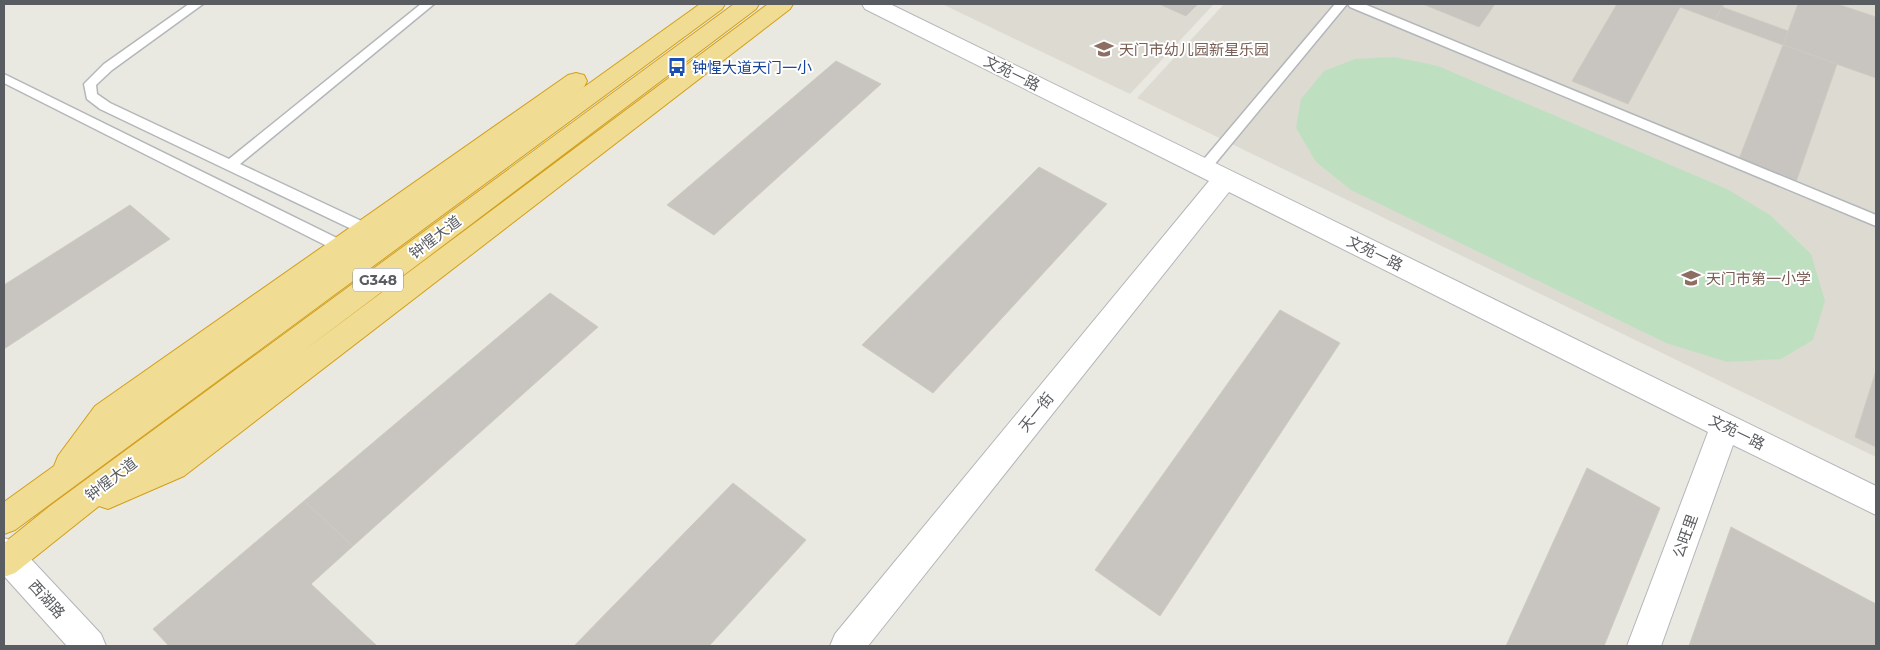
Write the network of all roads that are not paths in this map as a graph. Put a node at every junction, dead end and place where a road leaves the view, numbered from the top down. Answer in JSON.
{"nodes":[{"id":1,"x":197,"y":4,"type":"edge"},
{"id":2,"x":428,"y":4,"type":"edge"},
{"id":3,"x":686,"y":4,"type":"edge"},
{"id":4,"x":714,"y":4,"type":"edge"},
{"id":5,"x":748,"y":4,"type":"edge"},
{"id":6,"x":782,"y":4,"type":"edge"},
{"id":7,"x":873,"y":4,"type":"edge"},
{"id":8,"x":1341,"y":4,"type":"edge"},
{"id":9,"x":1354,"y":4,"type":"edge"},
{"id":10,"x":4,"y":78,"type":"edge"},
{"id":11,"x":230,"y":165,"type":"junction"},
{"id":12,"x":1214,"y":173,"type":"junction"},
{"id":13,"x":1876,"y":221,"type":"edge"},
{"id":14,"x":367,"y":230,"type":"junction"},
{"id":15,"x":342,"y":247,"type":"junction"},
{"id":16,"x":1725,"y":426,"type":"junction"},
{"id":17,"x":56,"y":484,"type":"junction"},
{"id":18,"x":1876,"y":501,"type":"edge"},
{"id":19,"x":61,"y":516,"type":"junction"},
{"id":20,"x":4,"y":520,"type":"edge"},
{"id":21,"x":5,"y":557,"type":"edge"},
{"id":22,"x":89,"y":646,"type":"edge"},
{"id":23,"x":847,"y":646,"type":"edge"},
{"id":24,"x":1644,"y":646,"type":"edge"}],
"edges":[{"from":1,"to":11,"type":"lane"},
{"from":2,"to":11,"type":"lane"},
{"from":3,"to":14,"type":"highway"},
{"from":4,"to":17,"type":"highway","name":"钟惺大道","number":"G348"},
{"from":5,"to":19,"type":"highway","name":"钟惺大道","number":"G348"},
{"from":6,"to":19,"type":"highway"},
{"from":7,"to":12,"type":"street","name":"文苑一路"},
{"from":8,"to":12,"type":"lane"},
{"from":9,"to":13,"type":"lane"},
{"from":10,"to":15,"type":"lane"},
{"from":11,"to":14,"type":"lane"},
{"from":12,"to":16,"type":"street","name":"文苑一路"},
{"from":12,"to":23,"type":"street","name":"天一街"},
{"from":14,"to":15,"type":"highway"},
{"from":15,"to":17,"type":"highway"},
{"from":16,"to":18,"type":"street","name":"文苑一路"},
{"from":16,"to":24,"type":"street","name":"公旺里"},
{"from":17,"to":20,"type":"highway","name":"钟惺大道","number":"G348"},
{"from":19,"to":21,"type":"highway","name":"钟惺大道","number":"G348"},
{"from":21,"to":22,"type":"street","name":"西湖路"}]}
